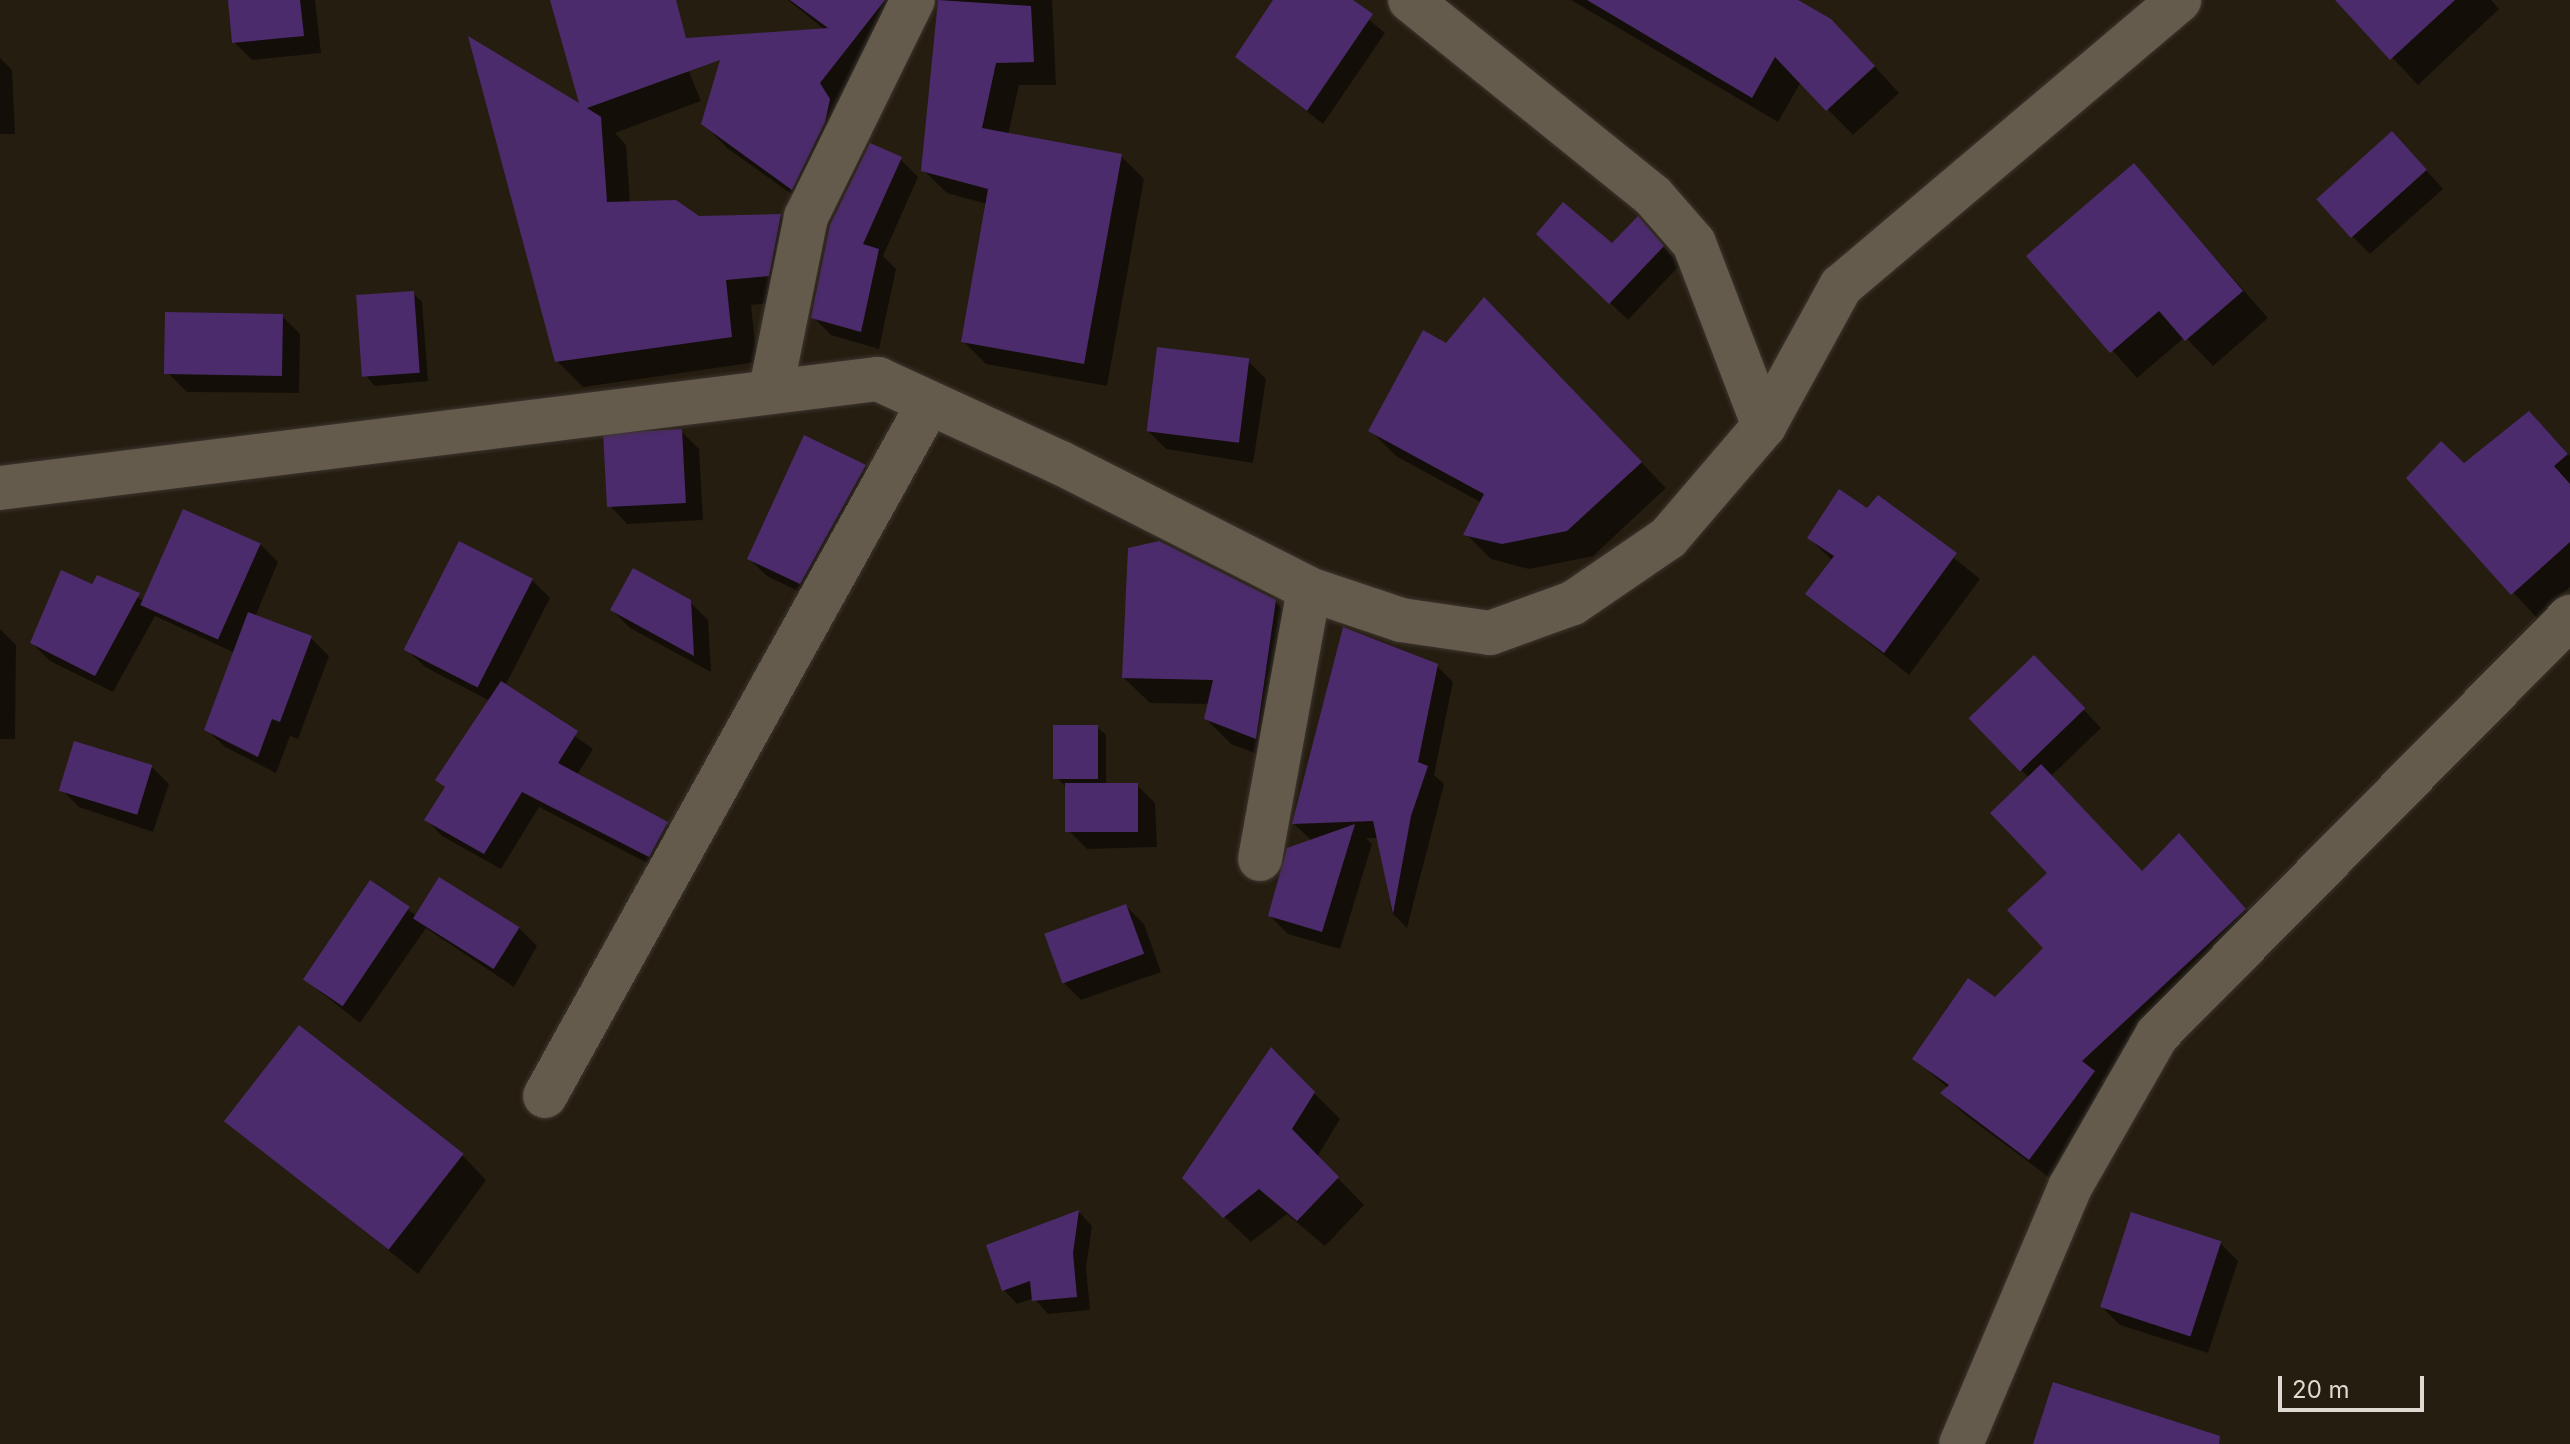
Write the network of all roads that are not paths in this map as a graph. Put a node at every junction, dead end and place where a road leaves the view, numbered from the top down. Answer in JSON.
{"nodes":[{"id":1,"x":913,"y":0,"type":"edge"},
{"id":2,"x":1410,"y":0,"type":"edge"},
{"id":3,"x":2179,"y":0,"type":"edge"},
{"id":4,"x":771,"y":389,"type":"junction"},
{"id":5,"x":929,"y":403,"type":"junction"},
{"id":6,"x":1764,"y":426,"type":"junction"},
{"id":7,"x":0,"y":488,"type":"edge"},
{"id":8,"x":1309,"y":589,"type":"junction"},
{"id":9,"x":2570,"y":617,"type":"edge"},
{"id":10,"x":1260,"y":859,"type":"dead end"},
{"id":11,"x":545,"y":1096,"type":"dead end"},
{"id":12,"x":1961,"y":1444,"type":"edge"}],
"edges":[{"from":1,"to":4,"type":"street"},
{"from":2,"to":6,"type":"street"},
{"from":3,"to":6,"type":"street"},
{"from":4,"to":5,"type":"street"},
{"from":4,"to":7,"type":"street"},
{"from":5,"to":8,"type":"street"},
{"from":5,"to":11,"type":"street"},
{"from":6,"to":8,"type":"street"},
{"from":8,"to":10,"type":"street"},
{"from":9,"to":12,"type":"street"}]}
